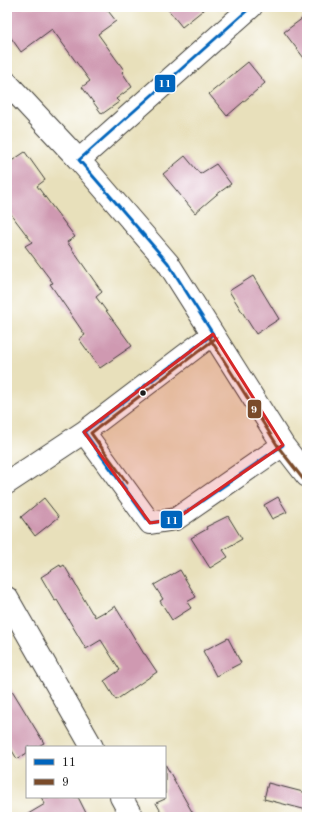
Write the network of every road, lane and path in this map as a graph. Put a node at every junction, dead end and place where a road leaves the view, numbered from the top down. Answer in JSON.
{"nodes":[{"id":1,"x":251,"y":7,"type":"edge"},
{"id":2,"x":7,"y":83,"type":"edge"},
{"id":3,"x":79,"y":160,"type":"junction"},
{"id":4,"x":213,"y":334,"type":"junction"},
{"id":5,"x":84,"y":432,"type":"junction"},
{"id":6,"x":282,"y":445,"type":"junction"},
{"id":7,"x":307,"y":476,"type":"edge"},
{"id":8,"x":7,"y":483,"type":"edge"},
{"id":9,"x":7,"y":598,"type":"edge"},
{"id":10,"x":91,"y":746,"type":"edge"},
{"id":11,"x":122,"y":798,"type":"edge"},
{"id":12,"x":132,"y":817,"type":"edge"}],
"edges":[{"from":1,"to":3,"type":"street"},
{"from":2,"to":3,"type":"street"},
{"from":3,"to":4,"type":"street"},
{"from":4,"to":5,"type":"street"},
{"from":4,"to":6,"type":"street"},
{"from":5,"to":6,"type":"street"},
{"from":5,"to":8,"type":"street"},
{"from":6,"to":7,"type":"street"},
{"from":9,"to":10,"type":"street"},
{"from":11,"to":12,"type":"street"}]}
